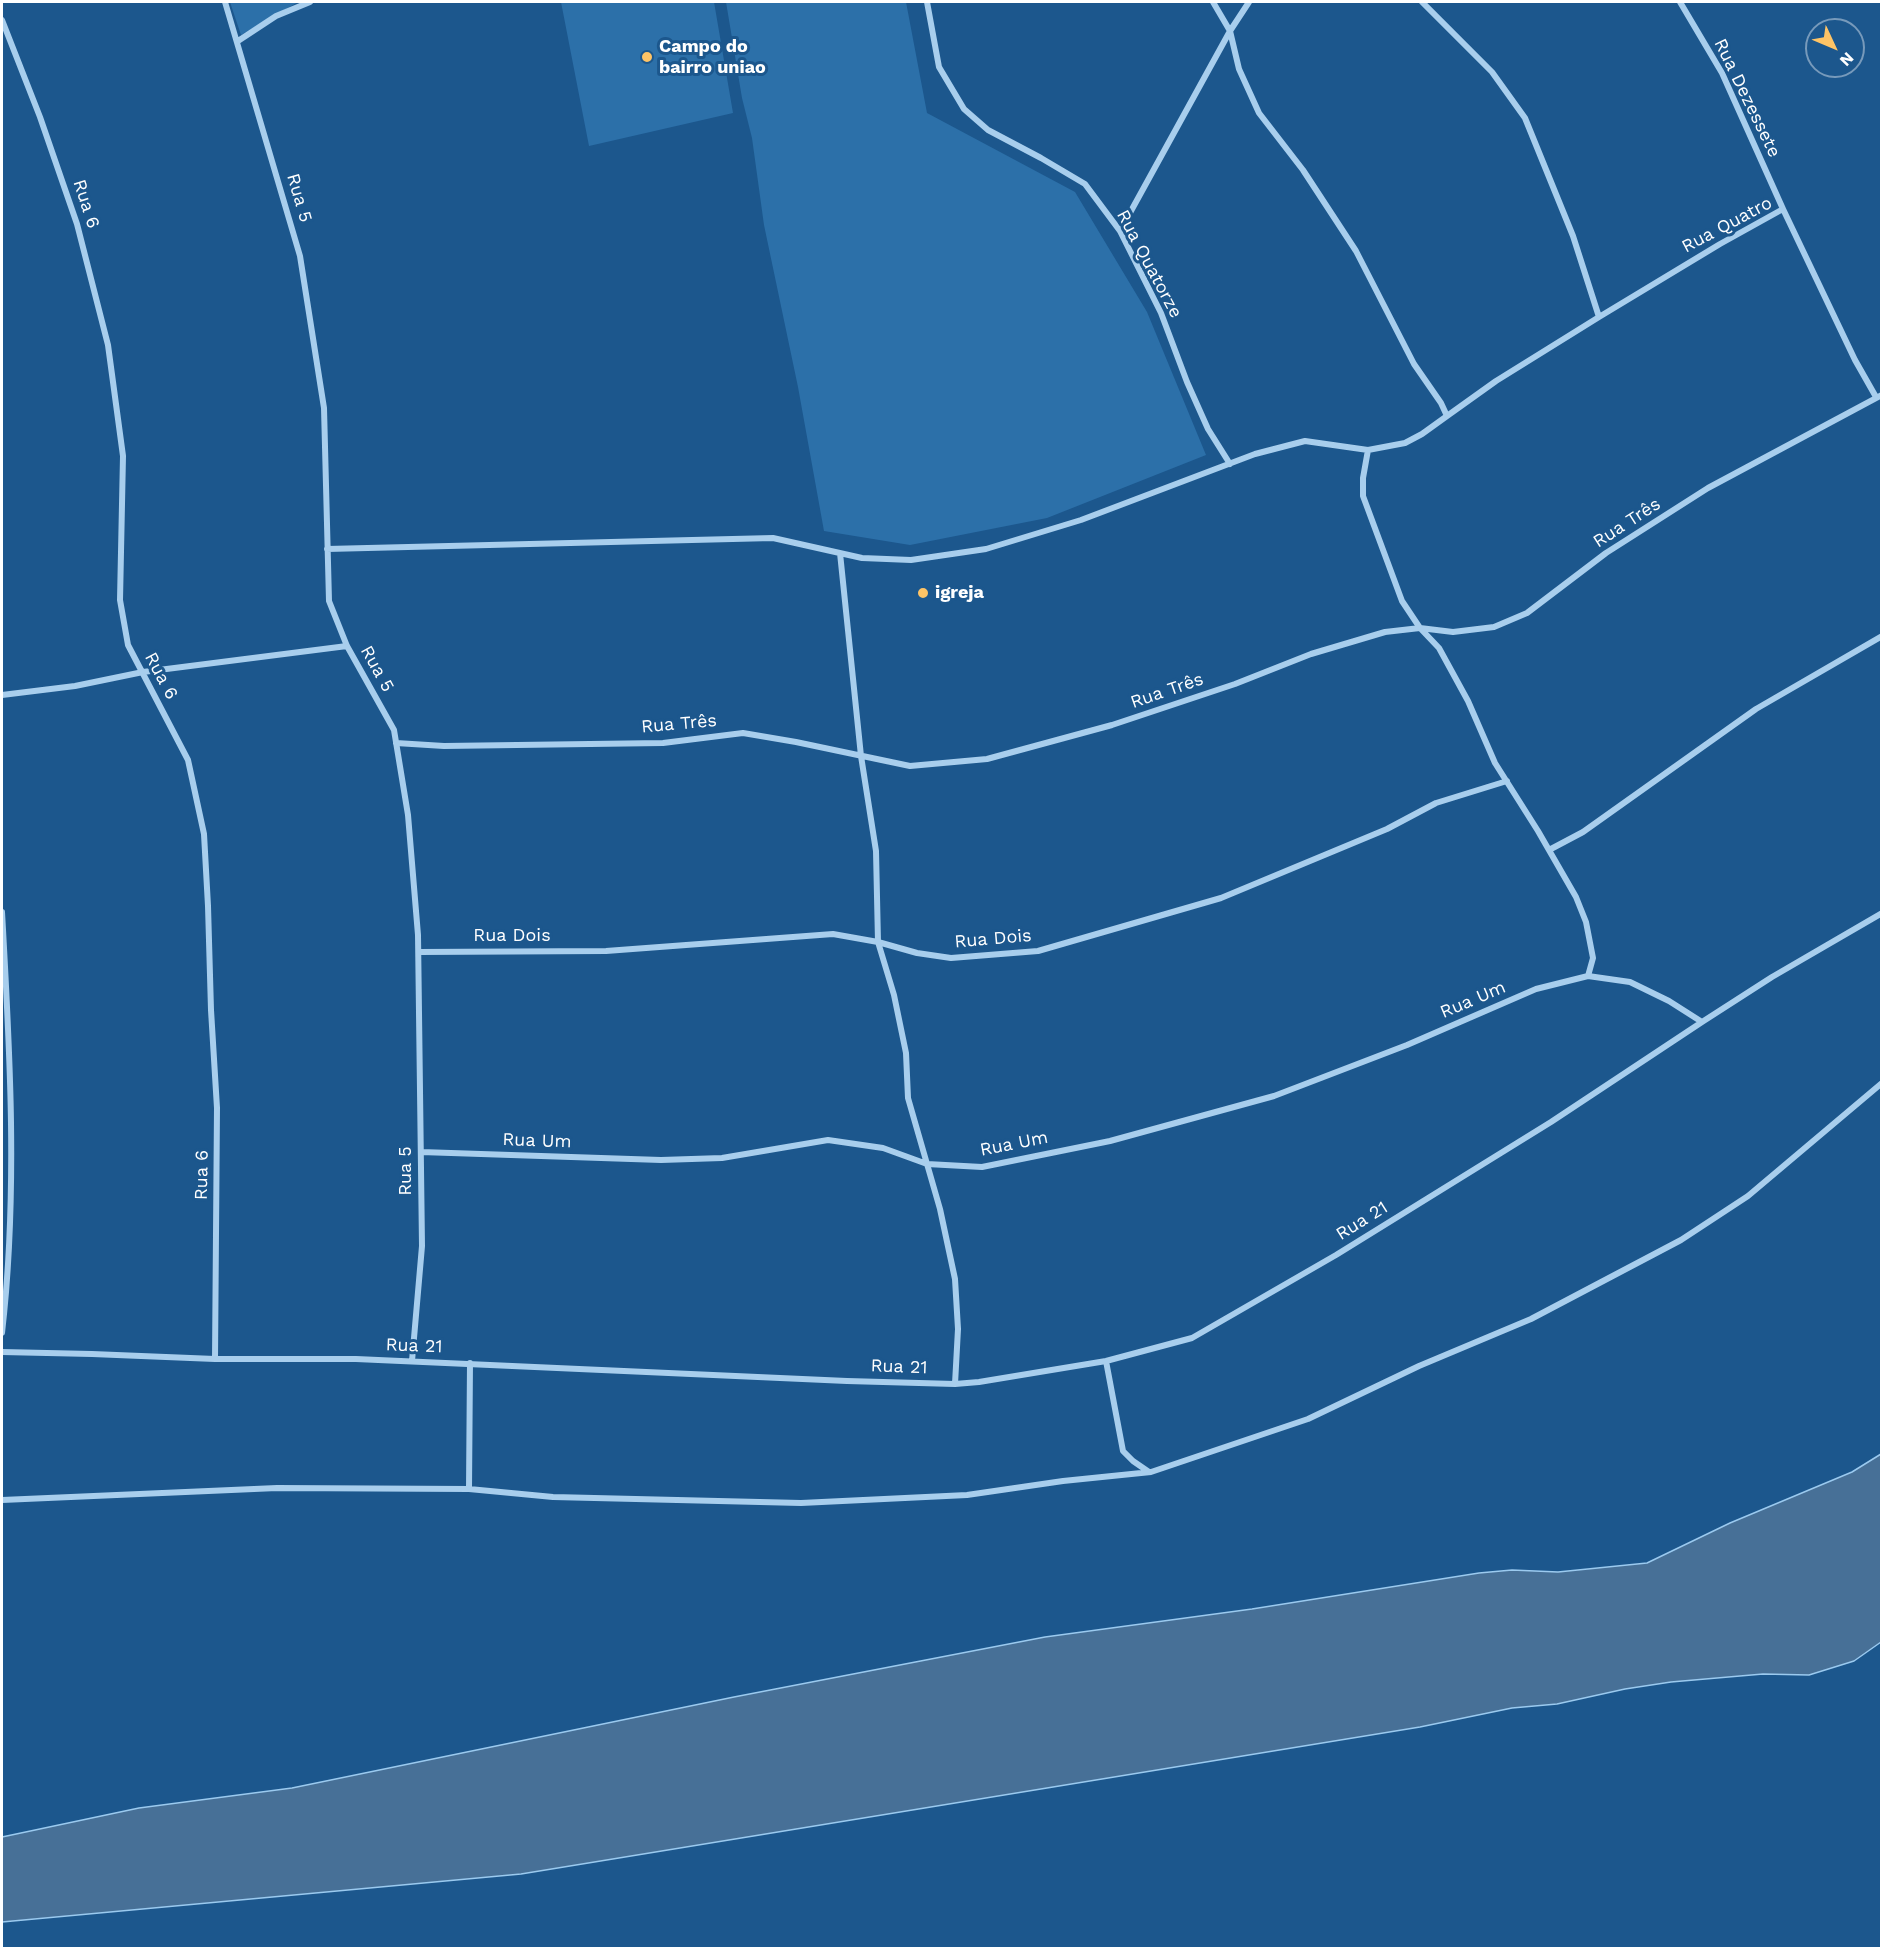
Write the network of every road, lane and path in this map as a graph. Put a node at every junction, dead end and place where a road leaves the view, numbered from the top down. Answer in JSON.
{"nodes":[{"id":1,"x":225,"y":2,"type":"edge"},
{"id":2,"x":310,"y":2,"type":"edge"},
{"id":3,"x":927,"y":2,"type":"edge"},
{"id":4,"x":1213,"y":2,"type":"edge"},
{"id":5,"x":1249,"y":2,"type":"edge"},
{"id":6,"x":1422,"y":2,"type":"edge"},
{"id":7,"x":1680,"y":2,"type":"edge"},
{"id":8,"x":2,"y":20,"type":"edge"},
{"id":9,"x":1230,"y":31,"type":"junction"},
{"id":10,"x":238,"y":41,"type":"junction"},
{"id":11,"x":1783,"y":209,"type":"junction"},
{"id":12,"x":1120,"y":231,"type":"junction"},
{"id":13,"x":1599,"y":317,"type":"junction"},
{"id":14,"x":1879,"y":396,"type":"edge"},
{"id":15,"x":1447,"y":416,"type":"junction"},
{"id":16,"x":1368,"y":450,"type":"junction"},
{"id":17,"x":1230,"y":464,"type":"junction"},
{"id":18,"x":327,"y":549,"type":"junction"},
{"id":19,"x":840,"y":554,"type":"junction"},
{"id":20,"x":1420,"y":628,"type":"junction"},
{"id":21,"x":1881,"y":636,"type":"edge"},
{"id":22,"x":347,"y":646,"type":"junction"},
{"id":23,"x":143,"y":672,"type":"junction"},
{"id":24,"x":2,"y":695,"type":"edge"},
{"id":25,"x":396,"y":743,"type":"junction"},
{"id":26,"x":861,"y":756,"type":"junction"},
{"id":27,"x":1507,"y":781,"type":"junction"},
{"id":28,"x":1549,"y":850,"type":"junction"},
{"id":29,"x":2,"y":912,"type":"edge"},
{"id":30,"x":1881,"y":913,"type":"edge"},
{"id":31,"x":878,"y":942,"type":"junction"},
{"id":32,"x":419,"y":952,"type":"junction"},
{"id":33,"x":1588,"y":976,"type":"junction"},
{"id":34,"x":1702,"y":1022,"type":"junction"},
{"id":35,"x":1881,"y":1083,"type":"edge"},
{"id":36,"x":421,"y":1152,"type":"junction"},
{"id":37,"x":927,"y":1164,"type":"junction"},
{"id":38,"x":2,"y":1333,"type":"edge"},
{"id":39,"x":2,"y":1352,"type":"edge"},
{"id":40,"x":215,"y":1359,"type":"junction"},
{"id":41,"x":412,"y":1361,"type":"junction"},
{"id":42,"x":1106,"y":1361,"type":"junction"},
{"id":43,"x":470,"y":1363,"type":"junction"},
{"id":44,"x":955,"y":1384,"type":"junction"},
{"id":45,"x":1150,"y":1472,"type":"junction"},
{"id":46,"x":469,"y":1490,"type":"junction"},
{"id":47,"x":2,"y":1500,"type":"edge"}],
"edges":[{"from":1,"to":10,"type":"street","name":"Rua 5"},
{"from":2,"to":10,"type":"street"},
{"from":3,"to":12,"type":"street","name":"Rua Quatorze"},
{"from":4,"to":9,"type":"street"},
{"from":5,"to":9,"type":"street"},
{"from":6,"to":13,"type":"street"},
{"from":7,"to":11,"type":"street","name":"Rua Dezessete"},
{"from":8,"to":23,"type":"street","name":"Rua 6"},
{"from":9,"to":12,"type":"street"},
{"from":9,"to":15,"type":"street"},
{"from":10,"to":18,"type":"street","name":"Rua 5"},
{"from":11,"to":13,"type":"street","name":"Rua Quatro"},
{"from":11,"to":14,"type":"street","name":"Rua Quatro"},
{"from":12,"to":17,"type":"street","name":"Rua Quatorze"},
{"from":13,"to":15,"type":"street","name":"Rua Quatro"},
{"from":14,"to":20,"type":"street","name":"Rua Três"},
{"from":15,"to":16,"type":"street","name":"Rua Quatro"},
{"from":16,"to":17,"type":"street","name":"Rua Quatro"},
{"from":16,"to":20,"type":"street"},
{"from":17,"to":19,"type":"street","name":"Rua Quatro"},
{"from":18,"to":19,"type":"street","name":"Rua Quatro"},
{"from":18,"to":22,"type":"street","name":"Rua 5"},
{"from":19,"to":26,"type":"street"},
{"from":20,"to":26,"type":"street","name":"Rua Três"},
{"from":20,"to":27,"type":"street"},
{"from":21,"to":28,"type":"street"},
{"from":22,"to":23,"type":"street"},
{"from":22,"to":25,"type":"street","name":"Rua 5"},
{"from":23,"to":24,"type":"street"},
{"from":23,"to":40,"type":"street","name":"Rua 6"},
{"from":25,"to":26,"type":"street","name":"Rua Três"},
{"from":25,"to":32,"type":"street","name":"Rua 5"},
{"from":26,"to":31,"type":"street"},
{"from":27,"to":28,"type":"street"},
{"from":27,"to":31,"type":"street","name":"Rua Dois"},
{"from":28,"to":33,"type":"street"},
{"from":29,"to":38,"type":"street"},
{"from":30,"to":34,"type":"street","name":"Rua 21"},
{"from":31,"to":32,"type":"street","name":"Rua Dois"},
{"from":31,"to":37,"type":"street"},
{"from":32,"to":36,"type":"street","name":"Rua 5"},
{"from":33,"to":34,"type":"street"},
{"from":33,"to":37,"type":"street","name":"Rua Um"},
{"from":34,"to":42,"type":"street","name":"Rua 21"},
{"from":35,"to":45,"type":"street"},
{"from":36,"to":37,"type":"street","name":"Rua Um"},
{"from":36,"to":41,"type":"street","name":"Rua 5"},
{"from":37,"to":44,"type":"street"},
{"from":39,"to":40,"type":"street","name":"Rua 21"},
{"from":40,"to":41,"type":"street","name":"Rua 21"},
{"from":41,"to":43,"type":"street","name":"Rua 21"},
{"from":42,"to":44,"type":"street","name":"Rua 21"},
{"from":42,"to":45,"type":"street"},
{"from":43,"to":44,"type":"street","name":"Rua 21"},
{"from":43,"to":46,"type":"street"},
{"from":45,"to":46,"type":"street"},
{"from":46,"to":47,"type":"street"}]}
